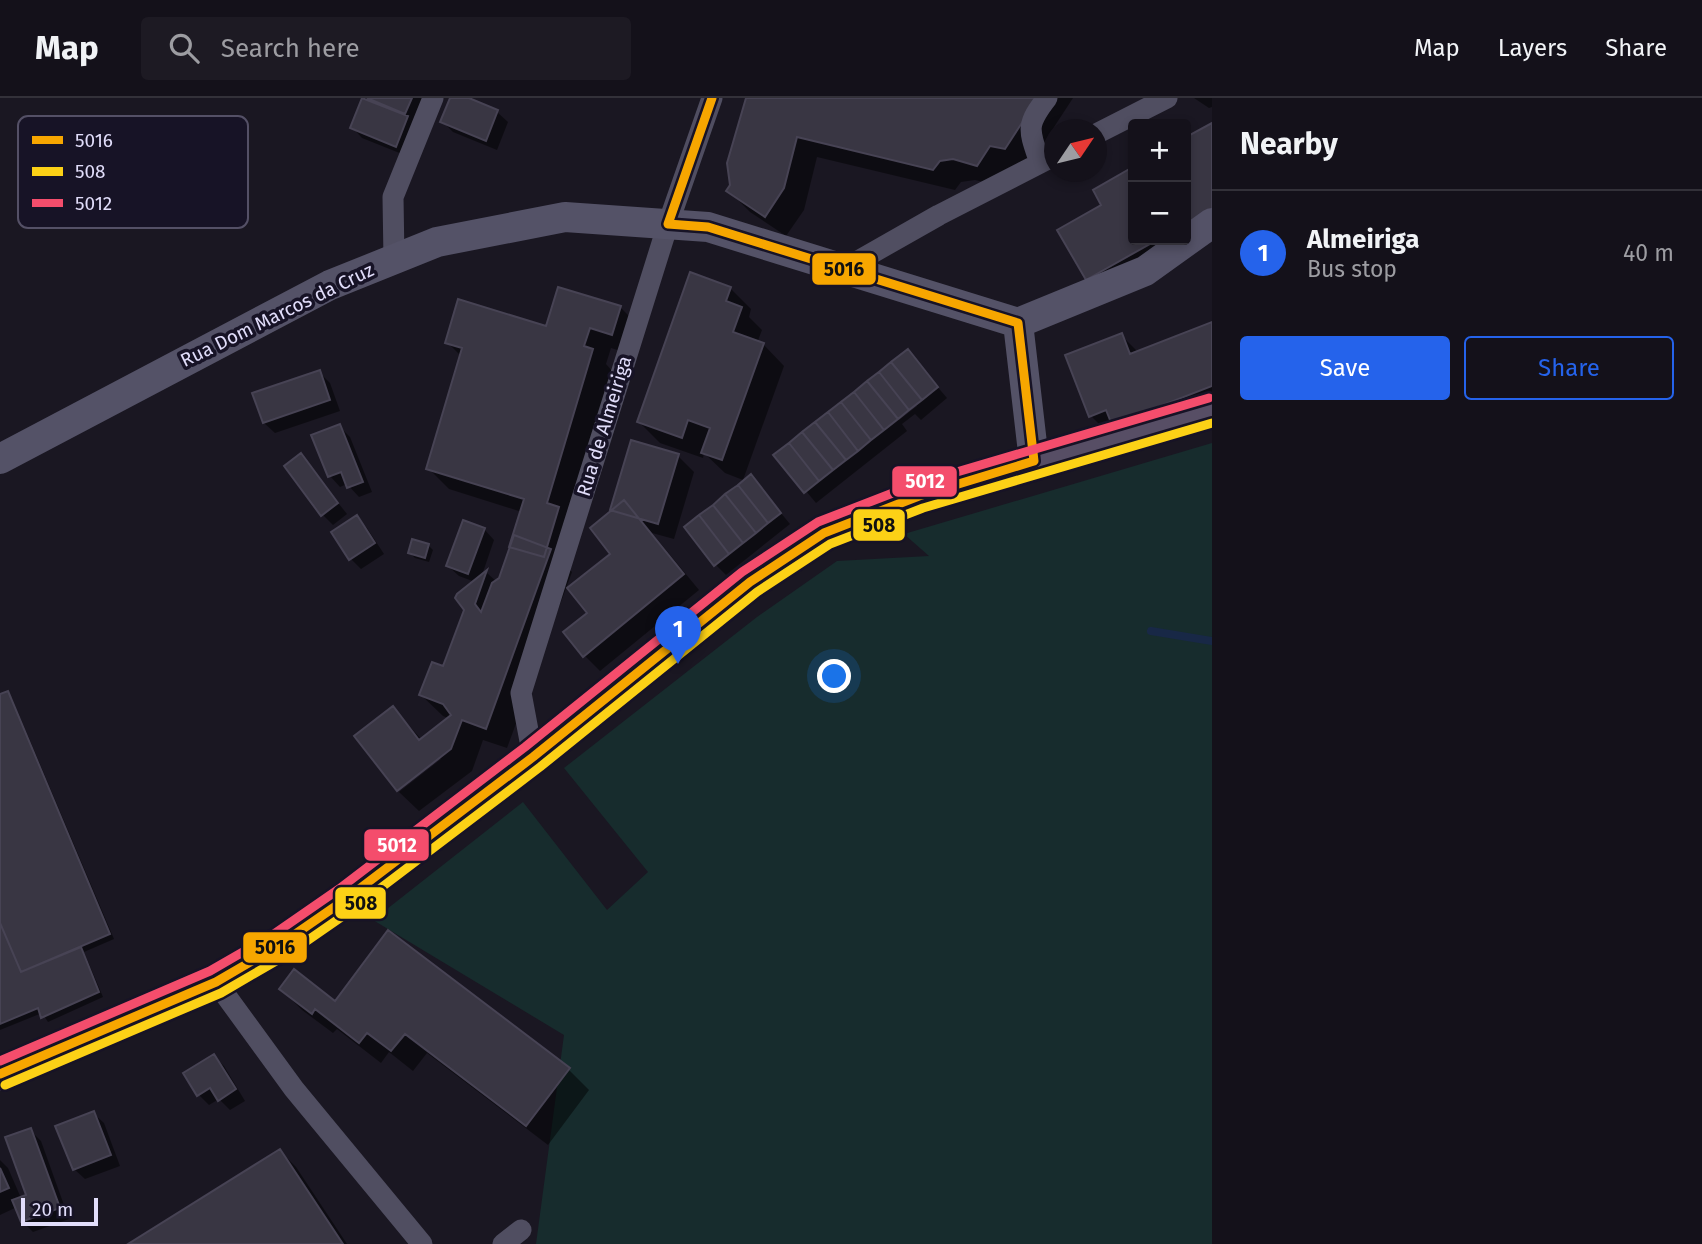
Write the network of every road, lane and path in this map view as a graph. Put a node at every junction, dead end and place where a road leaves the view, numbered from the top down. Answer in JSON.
{"nodes":[{"id":1,"x":433,"y":98,"type":"edge"},
{"id":2,"x":712,"y":98,"type":"edge"},
{"id":3,"x":1047,"y":98,"type":"edge"},
{"id":4,"x":1167,"y":98,"type":"edge"},
{"id":5,"x":1107,"y":129,"type":"edge"},
{"id":6,"x":1044,"y":154,"type":"edge"},
{"id":7,"x":1044,"y":161,"type":"edge"},
{"id":8,"x":1212,"y":223,"type":"edge"},
{"id":9,"x":668,"y":224,"type":"junction"},
{"id":10,"x":394,"y":259,"type":"junction"},
{"id":11,"x":844,"y":269,"type":"junction"},
{"id":12,"x":1018,"y":323,"type":"junction"},
{"id":13,"x":1212,"y":410,"type":"edge"},
{"id":14,"x":0,"y":459,"type":"edge"},
{"id":15,"x":1034,"y":461,"type":"junction"},
{"id":16,"x":533,"y":757,"type":"junction"},
{"id":17,"x":216,"y":982,"type":"junction"},
{"id":18,"x":0,"y":1074,"type":"edge"},
{"id":19,"x":522,"y":1230,"type":"dead end"},
{"id":20,"x":422,"y":1244,"type":"edge"},
{"id":21,"x":503,"y":1244,"type":"edge"}],
"edges":[{"from":1,"to":10,"type":"street"},
{"from":2,"to":9,"type":"street","name":"Rua de Almeiriga"},
{"from":3,"to":6,"type":"street"},
{"from":4,"to":5,"type":"street"},
{"from":7,"to":11,"type":"street"},
{"from":8,"to":12,"type":"street"},
{"from":9,"to":10,"type":"street","name":"Rua Dom Marcos da Cruz"},
{"from":9,"to":11,"type":"street","name":"Rua Dom Marcos da Cruz"},
{"from":9,"to":16,"type":"street","name":"Rua de Almeiriga"},
{"from":10,"to":14,"type":"street","name":"Rua Dom Marcos da Cruz"},
{"from":11,"to":12,"type":"street","name":"Rua Dom Marcos da Cruz"},
{"from":12,"to":15,"type":"street"},
{"from":13,"to":15,"type":"main road"},
{"from":15,"to":16,"type":"main road"},
{"from":16,"to":17,"type":"main road"},
{"from":17,"to":18,"type":"main road"},
{"from":17,"to":20,"type":"street"},
{"from":19,"to":21,"type":"street"}]}
